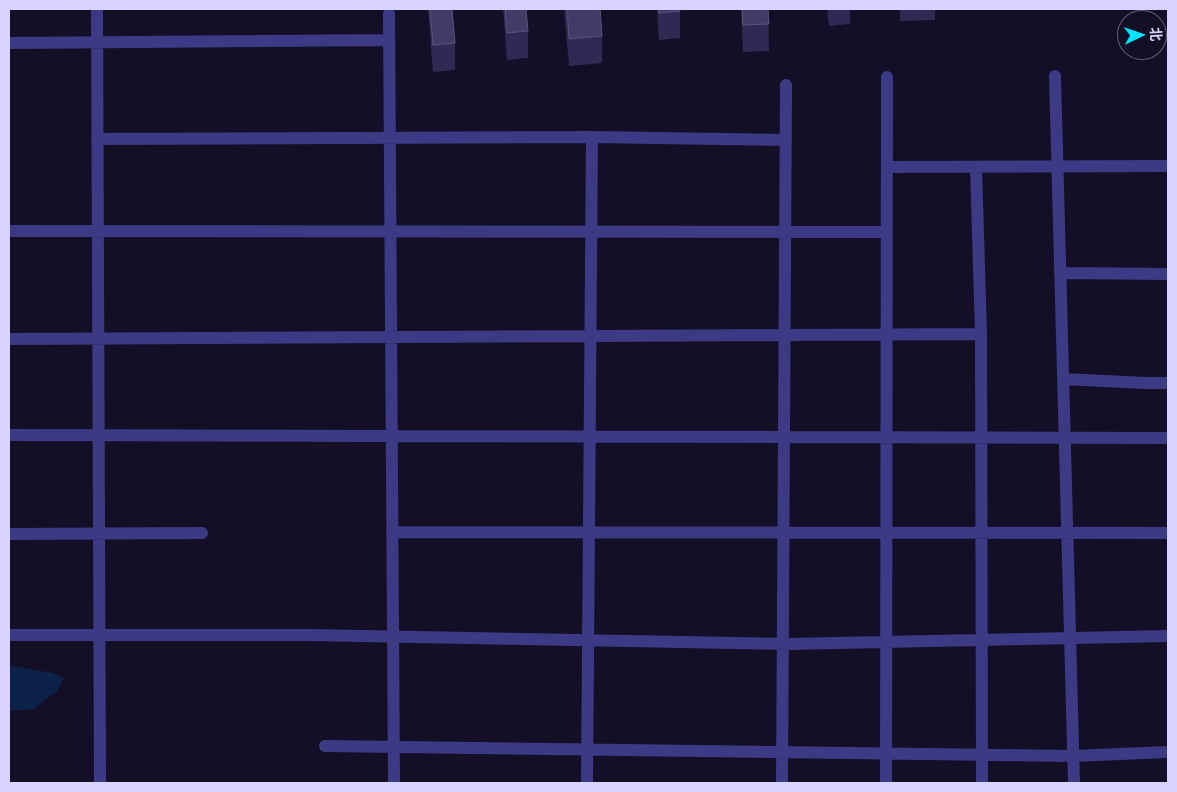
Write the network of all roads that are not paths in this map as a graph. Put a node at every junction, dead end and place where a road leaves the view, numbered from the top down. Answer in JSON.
{"nodes":[{"id":1,"x":97,"y":9,"type":"edge"},
{"id":2,"x":389,"y":14,"type":"dead end"},
{"id":3,"x":389,"y":40,"type":"junction"},
{"id":4,"x":97,"y":42,"type":"junction"},
{"id":5,"x":9,"y":43,"type":"edge"},
{"id":6,"x":1055,"y":76,"type":"dead end"},
{"id":7,"x":887,"y":78,"type":"dead end"},
{"id":8,"x":786,"y":85,"type":"dead end"},
{"id":9,"x":592,"y":137,"type":"junction"},
{"id":10,"x":389,"y":138,"type":"junction"},
{"id":11,"x":97,"y":139,"type":"junction"},
{"id":12,"x":786,"y":140,"type":"junction"},
{"id":13,"x":1168,"y":166,"type":"edge"},
{"id":14,"x":887,"y":167,"type":"junction"},
{"id":15,"x":976,"y":167,"type":"junction"},
{"id":16,"x":1058,"y":167,"type":"junction"},
{"id":17,"x":9,"y":231,"type":"edge"},
{"id":18,"x":98,"y":231,"type":"junction"},
{"id":19,"x":390,"y":231,"type":"junction"},
{"id":20,"x":591,"y":232,"type":"junction"},
{"id":21,"x":785,"y":232,"type":"junction"},
{"id":22,"x":887,"y":232,"type":"junction"},
{"id":23,"x":1060,"y":273,"type":"junction"},
{"id":24,"x":1168,"y":274,"type":"edge"},
{"id":25,"x":887,"y":334,"type":"junction"},
{"id":26,"x":982,"y":334,"type":"junction"},
{"id":27,"x":785,"y":335,"type":"junction"},
{"id":28,"x":590,"y":336,"type":"junction"},
{"id":29,"x":391,"y":337,"type":"junction"},
{"id":30,"x":9,"y":339,"type":"edge"},
{"id":31,"x":98,"y":339,"type":"junction"},
{"id":32,"x":1063,"y":379,"type":"junction"},
{"id":33,"x":1168,"y":383,"type":"edge"},
{"id":34,"x":98,"y":434,"type":"junction"},
{"id":35,"x":9,"y":435,"type":"edge"},
{"id":36,"x":392,"y":435,"type":"junction"},
{"id":37,"x":590,"y":436,"type":"junction"},
{"id":38,"x":784,"y":436,"type":"junction"},
{"id":39,"x":887,"y":436,"type":"junction"},
{"id":40,"x":981,"y":437,"type":"junction"},
{"id":41,"x":1065,"y":437,"type":"junction"},
{"id":42,"x":1168,"y":438,"type":"edge"},
{"id":43,"x":202,"y":532,"type":"dead end"},
{"id":44,"x":392,"y":532,"type":"junction"},
{"id":45,"x":589,"y":532,"type":"junction"},
{"id":46,"x":784,"y":532,"type":"junction"},
{"id":47,"x":99,"y":533,"type":"junction"},
{"id":48,"x":887,"y":533,"type":"junction"},
{"id":49,"x":982,"y":533,"type":"junction"},
{"id":50,"x":1067,"y":533,"type":"junction"},
{"id":51,"x":1168,"y":533,"type":"edge"},
{"id":52,"x":9,"y":534,"type":"edge"},
{"id":53,"x":9,"y":635,"type":"edge"},
{"id":54,"x":99,"y":635,"type":"junction"},
{"id":55,"x":393,"y":636,"type":"junction"},
{"id":56,"x":1168,"y":636,"type":"edge"},
{"id":57,"x":1070,"y":638,"type":"junction"},
{"id":58,"x":588,"y":640,"type":"junction"},
{"id":59,"x":982,"y":640,"type":"junction"},
{"id":60,"x":887,"y":642,"type":"junction"},
{"id":61,"x":783,"y":644,"type":"junction"},
{"id":62,"x":325,"y":746,"type":"dead end"},
{"id":63,"x":394,"y":747,"type":"junction"},
{"id":64,"x":587,"y":750,"type":"junction"},
{"id":65,"x":782,"y":752,"type":"junction"},
{"id":66,"x":1168,"y":752,"type":"edge"},
{"id":67,"x":886,"y":754,"type":"junction"},
{"id":68,"x":982,"y":755,"type":"junction"},
{"id":69,"x":1073,"y":756,"type":"junction"},
{"id":70,"x":100,"y":783,"type":"edge"},
{"id":71,"x":394,"y":783,"type":"edge"},
{"id":72,"x":587,"y":783,"type":"edge"},
{"id":73,"x":782,"y":783,"type":"edge"},
{"id":74,"x":886,"y":783,"type":"edge"},
{"id":75,"x":982,"y":783,"type":"edge"},
{"id":76,"x":1074,"y":783,"type":"edge"}],
"edges":[{"from":1,"to":4,"type":"street"},
{"from":2,"to":3,"type":"street"},
{"from":3,"to":4,"type":"street"},
{"from":3,"to":10,"type":"street"},
{"from":4,"to":5,"type":"street"},
{"from":4,"to":11,"type":"street"},
{"from":6,"to":16,"type":"street"},
{"from":7,"to":14,"type":"street"},
{"from":8,"to":12,"type":"street"},
{"from":9,"to":10,"type":"street"},
{"from":9,"to":12,"type":"street"},
{"from":9,"to":20,"type":"street"},
{"from":10,"to":11,"type":"street"},
{"from":10,"to":19,"type":"street"},
{"from":11,"to":18,"type":"street"},
{"from":12,"to":21,"type":"street"},
{"from":13,"to":16,"type":"street"},
{"from":14,"to":15,"type":"street"},
{"from":14,"to":22,"type":"street"},
{"from":15,"to":16,"type":"street"},
{"from":15,"to":26,"type":"street"},
{"from":16,"to":23,"type":"street"},
{"from":17,"to":18,"type":"street"},
{"from":18,"to":19,"type":"street"},
{"from":18,"to":31,"type":"street"},
{"from":19,"to":20,"type":"street"},
{"from":19,"to":29,"type":"street"},
{"from":20,"to":21,"type":"street"},
{"from":20,"to":28,"type":"street"},
{"from":21,"to":22,"type":"street"},
{"from":21,"to":27,"type":"street"},
{"from":22,"to":25,"type":"street"},
{"from":23,"to":24,"type":"street"},
{"from":23,"to":32,"type":"street"},
{"from":25,"to":26,"type":"street"},
{"from":25,"to":27,"type":"street"},
{"from":25,"to":39,"type":"street"},
{"from":26,"to":40,"type":"street"},
{"from":27,"to":28,"type":"street"},
{"from":27,"to":38,"type":"street"},
{"from":28,"to":29,"type":"street"},
{"from":28,"to":37,"type":"street"},
{"from":29,"to":31,"type":"street"},
{"from":29,"to":36,"type":"street"},
{"from":30,"to":31,"type":"street"},
{"from":31,"to":34,"type":"street"},
{"from":32,"to":33,"type":"street"},
{"from":32,"to":41,"type":"street"},
{"from":34,"to":35,"type":"street"},
{"from":34,"to":36,"type":"street"},
{"from":34,"to":47,"type":"street"},
{"from":36,"to":37,"type":"street"},
{"from":36,"to":44,"type":"street"},
{"from":37,"to":38,"type":"street"},
{"from":37,"to":45,"type":"street"},
{"from":38,"to":39,"type":"street"},
{"from":38,"to":46,"type":"street"},
{"from":39,"to":40,"type":"street"},
{"from":39,"to":48,"type":"street"},
{"from":40,"to":41,"type":"street"},
{"from":40,"to":49,"type":"street"},
{"from":41,"to":42,"type":"street"},
{"from":41,"to":50,"type":"street"},
{"from":43,"to":47,"type":"street"},
{"from":44,"to":45,"type":"street"},
{"from":44,"to":55,"type":"street"},
{"from":45,"to":46,"type":"street"},
{"from":45,"to":58,"type":"street"},
{"from":46,"to":48,"type":"street"},
{"from":46,"to":61,"type":"street"},
{"from":47,"to":52,"type":"street"},
{"from":47,"to":54,"type":"street"},
{"from":48,"to":49,"type":"street"},
{"from":48,"to":60,"type":"street"},
{"from":49,"to":50,"type":"street"},
{"from":49,"to":59,"type":"street"},
{"from":50,"to":51,"type":"street"},
{"from":50,"to":57,"type":"street"},
{"from":53,"to":54,"type":"street"},
{"from":54,"to":55,"type":"street"},
{"from":54,"to":70,"type":"street"},
{"from":55,"to":58,"type":"street"},
{"from":55,"to":63,"type":"street"},
{"from":56,"to":57,"type":"street"},
{"from":57,"to":59,"type":"street"},
{"from":57,"to":69,"type":"street"},
{"from":58,"to":61,"type":"street"},
{"from":58,"to":64,"type":"street"},
{"from":59,"to":60,"type":"street"},
{"from":59,"to":68,"type":"street"},
{"from":60,"to":61,"type":"street"},
{"from":60,"to":67,"type":"street"},
{"from":61,"to":65,"type":"street"},
{"from":62,"to":63,"type":"street"},
{"from":63,"to":64,"type":"street"},
{"from":63,"to":71,"type":"street"},
{"from":64,"to":65,"type":"street"},
{"from":64,"to":72,"type":"street"},
{"from":65,"to":67,"type":"street"},
{"from":65,"to":73,"type":"street"},
{"from":66,"to":69,"type":"street"},
{"from":67,"to":68,"type":"street"},
{"from":67,"to":74,"type":"street"},
{"from":68,"to":69,"type":"street"},
{"from":68,"to":75,"type":"street"},
{"from":69,"to":76,"type":"street"}]}
